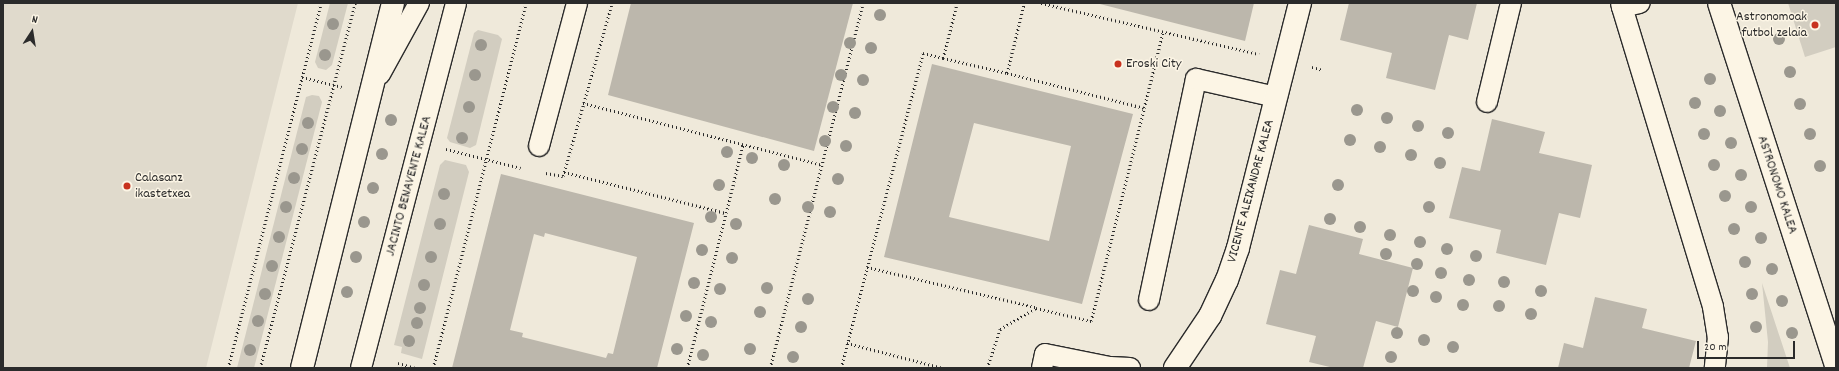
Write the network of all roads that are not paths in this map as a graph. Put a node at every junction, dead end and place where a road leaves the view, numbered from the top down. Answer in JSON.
{"nodes":[{"id":1,"x":393,"y":3,"type":"edge"},
{"id":2,"x":419,"y":3,"type":"edge"},
{"id":3,"x":456,"y":3,"type":"edge"},
{"id":4,"x":577,"y":3,"type":"edge"},
{"id":5,"x":1300,"y":3,"type":"edge"},
{"id":6,"x":1511,"y":3,"type":"edge"},
{"id":7,"x":1719,"y":3,"type":"edge"},
{"id":8,"x":1628,"y":4,"type":"edge"},
{"id":9,"x":371,"y":90,"type":"junction"},
{"id":10,"x":1276,"y":97,"type":"junction"},
{"id":11,"x":1487,"y":102,"type":"dead end"},
{"id":12,"x":539,"y":146,"type":"dead end"},
{"id":13,"x":1149,"y":300,"type":"dead end"},
{"id":14,"x":1836,"y":366,"type":"edge"},
{"id":15,"x":302,"y":368,"type":"edge"},
{"id":16,"x":361,"y":368,"type":"edge"},
{"id":17,"x":1042,"y":368,"type":"edge"},
{"id":18,"x":1130,"y":368,"type":"edge"},
{"id":19,"x":1175,"y":368,"type":"edge"},
{"id":20,"x":1715,"y":368,"type":"edge"}],
"edges":[{"from":1,"to":9,"type":"street"},
{"from":2,"to":9,"type":"lane"},
{"from":3,"to":16,"type":"lane","name":"JACINTO BENAVENTE KALEA"},
{"from":4,"to":12,"type":"lane"},
{"from":5,"to":10,"type":"street","name":"VICENTE ALEIXANDRE KALEA"},
{"from":6,"to":11,"type":"lane"},
{"from":7,"to":14,"type":"street","name":"ASTRONOMO KALEA"},
{"from":8,"to":20,"type":"lane"},
{"from":9,"to":15,"type":"street"},
{"from":10,"to":13,"type":"lane"},
{"from":10,"to":19,"type":"street","name":"VICENTE ALEIXANDRE KALEA"},
{"from":17,"to":18,"type":"lane"}]}
